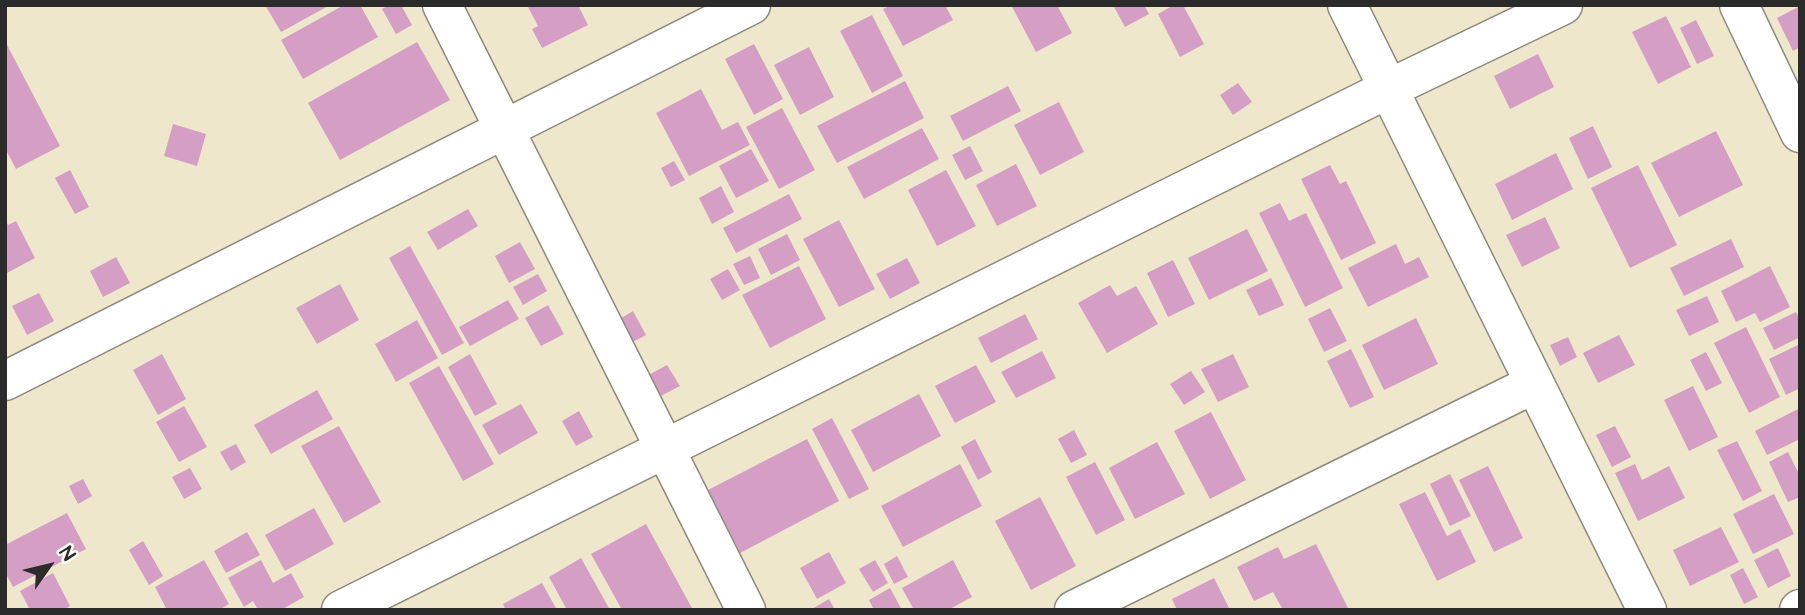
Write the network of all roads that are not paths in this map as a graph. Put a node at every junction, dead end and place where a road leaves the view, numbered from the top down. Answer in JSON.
{"nodes":[{"id":1,"x":442,"y":5,"type":"edge"},
{"id":2,"x":751,"y":5,"type":"edge"},
{"id":3,"x":1347,"y":5,"type":"edge"},
{"id":4,"x":1563,"y":5,"type":"edge"},
{"id":5,"x":1739,"y":5,"type":"edge"},
{"id":6,"x":1388,"y":89,"type":"junction"},
{"id":7,"x":503,"y":129,"type":"junction"},
{"id":8,"x":1800,"y":133,"type":"edge"},
{"id":9,"x":5,"y":381,"type":"edge"},
{"id":10,"x":1534,"y":384,"type":"junction"},
{"id":11,"x":664,"y":449,"type":"junction"},
{"id":12,"x":341,"y":610,"type":"edge"},
{"id":13,"x":746,"y":610,"type":"edge"},
{"id":14,"x":1074,"y":610,"type":"edge"},
{"id":15,"x":1647,"y":610,"type":"edge"}],
"edges":[{"from":1,"to":7,"type":"street"},
{"from":2,"to":7,"type":"street"},
{"from":3,"to":6,"type":"street"},
{"from":4,"to":6,"type":"street"},
{"from":5,"to":8,"type":"street"},
{"from":6,"to":10,"type":"street"},
{"from":6,"to":11,"type":"street"},
{"from":7,"to":9,"type":"street"},
{"from":7,"to":11,"type":"street"},
{"from":10,"to":14,"type":"street"},
{"from":10,"to":15,"type":"street"},
{"from":11,"to":12,"type":"street"},
{"from":11,"to":13,"type":"street"}]}
